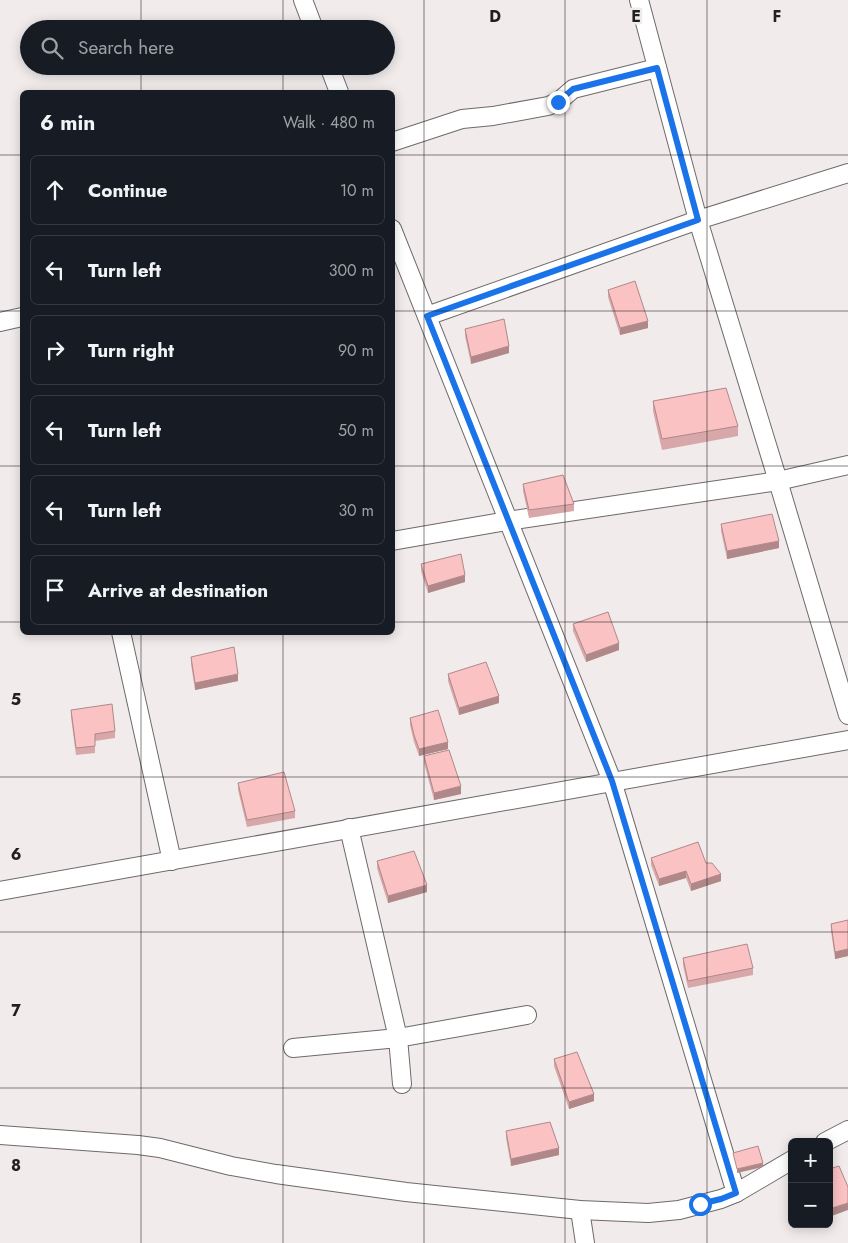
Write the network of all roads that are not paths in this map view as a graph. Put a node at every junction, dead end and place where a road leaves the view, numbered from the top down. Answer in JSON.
{"nodes":[{"id":1,"x":302,"y":0,"type":"edge"},
{"id":2,"x":639,"y":0,"type":"edge"},
{"id":3,"x":310,"y":20,"type":"edge"},
{"id":4,"x":657,"y":68,"type":"junction"},
{"id":5,"x":331,"y":75,"type":"edge"},
{"id":6,"x":337,"y":90,"type":"edge"},
{"id":7,"x":395,"y":141,"type":"edge"},
{"id":8,"x":848,"y":173,"type":"edge"},
{"id":9,"x":698,"y":220,"type":"junction"},
{"id":10,"x":395,"y":238,"type":"edge"},
{"id":11,"x":427,"y":316,"type":"junction"},
{"id":12,"x":20,"y":318,"type":"edge"},
{"id":13,"x":0,"y":322,"type":"edge"},
{"id":14,"x":848,"y":465,"type":"edge"},
{"id":15,"x":778,"y":481,"type":"junction"},
{"id":16,"x":507,"y":521,"type":"junction"},
{"id":17,"x":395,"y":540,"type":"edge"},
{"id":18,"x":122,"y":635,"type":"edge"},
{"id":19,"x":848,"y":715,"type":"edge"},
{"id":20,"x":848,"y":740,"type":"edge"},
{"id":21,"x":612,"y":781,"type":"junction"},
{"id":22,"x":349,"y":828,"type":"junction"},
{"id":23,"x":172,"y":861,"type":"junction"},
{"id":24,"x":0,"y":891,"type":"edge"},
{"id":25,"x":528,"y":1015,"type":"dead end"},
{"id":26,"x":398,"y":1038,"type":"junction"},
{"id":27,"x":293,"y":1048,"type":"dead end"},
{"id":28,"x":402,"y":1084,"type":"dead end"},
{"id":29,"x":848,"y":1130,"type":"edge"},
{"id":30,"x":0,"y":1135,"type":"edge"},
{"id":31,"x":833,"y":1138,"type":"edge"},
{"id":32,"x":788,"y":1162,"type":"edge"},
{"id":33,"x":736,"y":1193,"type":"junction"},
{"id":34,"x":580,"y":1210,"type":"junction"},
{"id":35,"x":585,"y":1243,"type":"edge"}],
"edges":[{"from":1,"to":3,"type":"street"},
{"from":2,"to":4,"type":"street"},
{"from":4,"to":7,"type":"street"},
{"from":4,"to":9,"type":"street"},
{"from":5,"to":6,"type":"street"},
{"from":8,"to":9,"type":"street"},
{"from":9,"to":11,"type":"street"},
{"from":9,"to":15,"type":"street"},
{"from":10,"to":11,"type":"street"},
{"from":11,"to":16,"type":"street"},
{"from":12,"to":13,"type":"street"},
{"from":14,"to":15,"type":"street"},
{"from":15,"to":16,"type":"street"},
{"from":15,"to":19,"type":"street"},
{"from":16,"to":17,"type":"street"},
{"from":16,"to":21,"type":"street"},
{"from":18,"to":23,"type":"street"},
{"from":20,"to":21,"type":"street"},
{"from":21,"to":22,"type":"street"},
{"from":21,"to":33,"type":"street"},
{"from":22,"to":23,"type":"street"},
{"from":22,"to":26,"type":"street"},
{"from":23,"to":24,"type":"street"},
{"from":25,"to":26,"type":"street"},
{"from":26,"to":27,"type":"street"},
{"from":26,"to":28,"type":"street"},
{"from":29,"to":31,"type":"street"},
{"from":30,"to":34,"type":"street"},
{"from":32,"to":33,"type":"street"},
{"from":33,"to":34,"type":"street"},
{"from":34,"to":35,"type":"street"}]}
